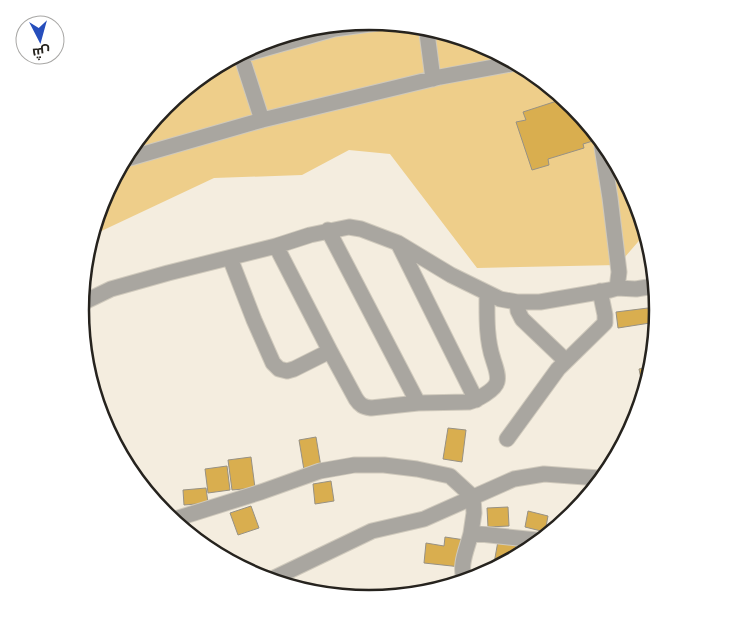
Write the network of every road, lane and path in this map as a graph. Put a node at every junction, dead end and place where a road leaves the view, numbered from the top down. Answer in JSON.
{"nodes":[{"id":1,"x":318,"y":35,"type":"edge"},
{"id":2,"x":426,"y":36,"type":"edge"},
{"id":3,"x":274,"y":47,"type":"edge"},
{"id":4,"x":242,"y":60,"type":"edge"},
{"id":5,"x":505,"y":65,"type":"edge"},
{"id":6,"x":433,"y":79,"type":"junction"},
{"id":7,"x":262,"y":120,"type":"junction"},
{"id":8,"x":135,"y":157,"type":"edge"},
{"id":9,"x":606,"y":161,"type":"edge"},
{"id":10,"x":328,"y":230,"type":"junction"},
{"id":11,"x":398,"y":244,"type":"junction"},
{"id":12,"x":276,"y":246,"type":"junction"},
{"id":13,"x":230,"y":258,"type":"junction"},
{"id":14,"x":618,"y":280,"type":"junction"},
{"id":15,"x":649,"y":287,"type":"edge"},
{"id":16,"x":600,"y":291,"type":"junction"},
{"id":17,"x":487,"y":293,"type":"junction"},
{"id":18,"x":90,"y":299,"type":"edge"},
{"id":19,"x":517,"y":302,"type":"junction"},
{"id":20,"x":330,"y":351,"type":"junction"},
{"id":21,"x":566,"y":361,"type":"junction"},
{"id":22,"x":476,"y":400,"type":"junction"},
{"id":23,"x":418,"y":403,"type":"junction"},
{"id":24,"x":507,"y":440,"type":"dead end"},
{"id":25,"x":594,"y":478,"type":"edge"},
{"id":26,"x":473,"y":497,"type":"junction"},
{"id":27,"x":181,"y":517,"type":"edge"},
{"id":28,"x":471,"y":533,"type":"junction"},
{"id":29,"x":531,"y":539,"type":"edge"},
{"id":30,"x":463,"y":575,"type":"edge"},
{"id":31,"x":279,"y":576,"type":"edge"}],
"edges":[{"from":1,"to":3,"type":"street"},
{"from":2,"to":6,"type":"street"},
{"from":4,"to":7,"type":"street"},
{"from":5,"to":6,"type":"street"},
{"from":6,"to":7,"type":"street"},
{"from":7,"to":8,"type":"street"},
{"from":9,"to":14,"type":"street"},
{"from":10,"to":11,"type":"street"},
{"from":10,"to":12,"type":"street"},
{"from":10,"to":23,"type":"street"},
{"from":11,"to":17,"type":"street"},
{"from":11,"to":22,"type":"street"},
{"from":12,"to":13,"type":"street"},
{"from":12,"to":20,"type":"street"},
{"from":13,"to":18,"type":"street"},
{"from":13,"to":20,"type":"street"},
{"from":14,"to":15,"type":"street"},
{"from":14,"to":16,"type":"street"},
{"from":16,"to":19,"type":"street"},
{"from":16,"to":21,"type":"street"},
{"from":17,"to":19,"type":"street"},
{"from":17,"to":22,"type":"street"},
{"from":19,"to":21,"type":"street"},
{"from":20,"to":23,"type":"street"},
{"from":21,"to":24,"type":"street"},
{"from":22,"to":23,"type":"street"},
{"from":25,"to":26,"type":"street"},
{"from":26,"to":27,"type":"street"},
{"from":26,"to":28,"type":"street"},
{"from":26,"to":31,"type":"street"},
{"from":28,"to":29,"type":"street"},
{"from":28,"to":30,"type":"street"}]}
